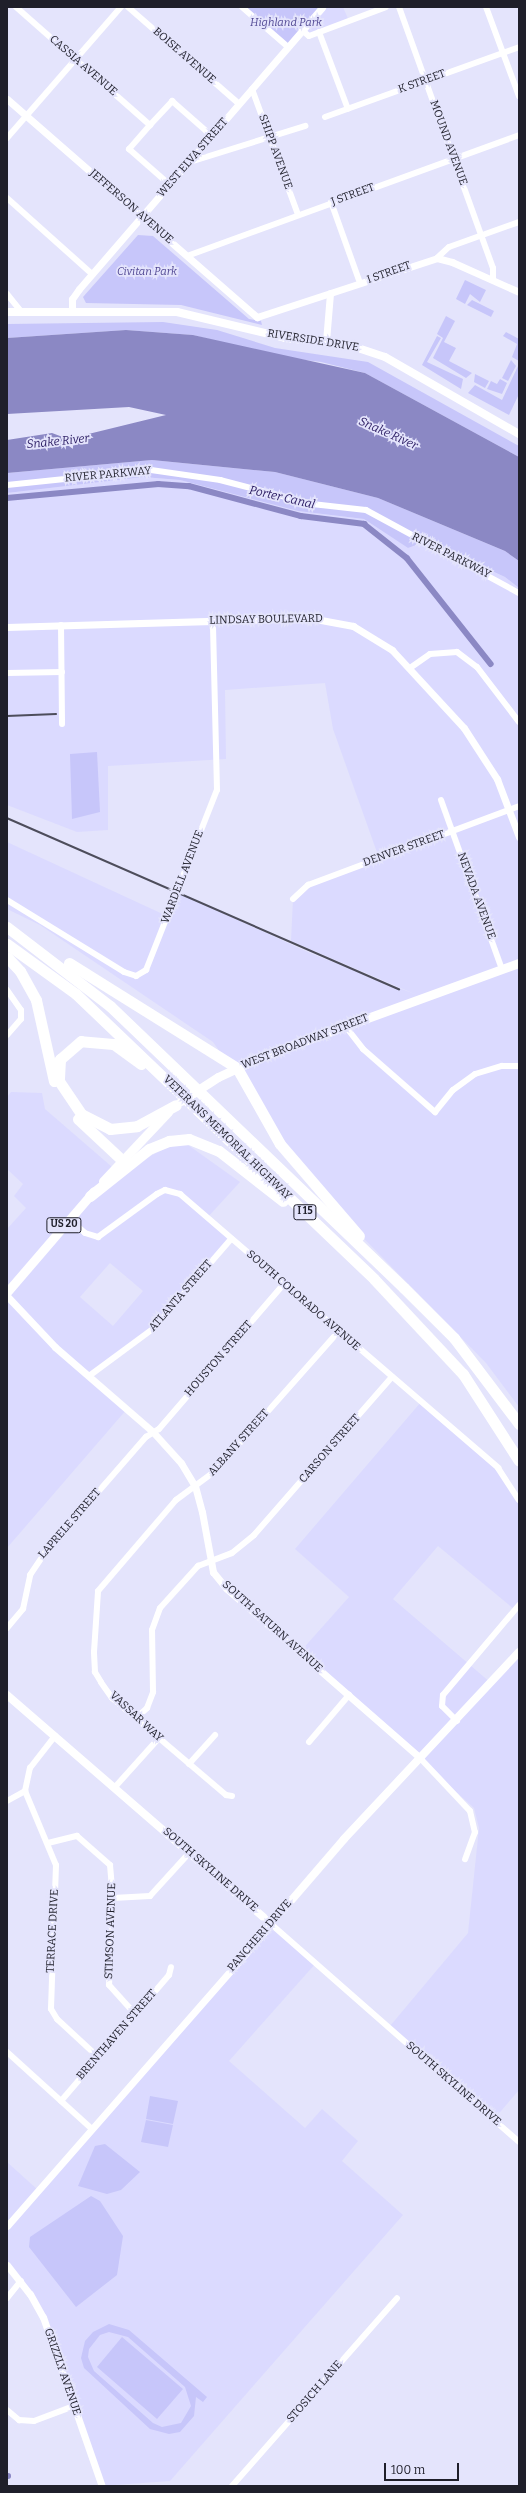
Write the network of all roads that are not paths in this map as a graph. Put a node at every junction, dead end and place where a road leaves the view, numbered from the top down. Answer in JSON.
{"nodes":[{"id":1,"x":16,"y":7,"type":"edge"},
{"id":2,"x":121,"y":7,"type":"edge"},
{"id":3,"x":128,"y":7,"type":"edge"},
{"id":4,"x":242,"y":7,"type":"edge"},
{"id":5,"x":322,"y":7,"type":"edge"},
{"id":6,"x":386,"y":7,"type":"edge"},
{"id":7,"x":399,"y":7,"type":"edge"},
{"id":8,"x":486,"y":7,"type":"edge"},
{"id":9,"x":302,"y":30,"type":"junction"},
{"id":10,"x":319,"y":32,"type":"junction"},
{"id":11,"x":288,"y":47,"type":"junction"},
{"id":12,"x":519,"y":47,"type":"edge"},
{"id":13,"x":503,"y":53,"type":"junction"},
{"id":14,"x":76,"y":59,"type":"junction"},
{"id":15,"x":425,"y":82,"type":"junction"},
{"id":16,"x":252,"y":89,"type":"junction"},
{"id":17,"x":519,"y":96,"type":"edge"},
{"id":18,"x":7,"y":99,"type":"edge"},
{"id":19,"x":239,"y":104,"type":"junction"},
{"id":20,"x":348,"y":109,"type":"junction"},
{"id":21,"x":26,"y":116,"type":"junction"},
{"id":22,"x":325,"y":117,"type":"dead end"},
{"id":23,"x":150,"y":125,"type":"junction"},
{"id":24,"x":305,"y":126,"type":"dead end"},
{"id":25,"x":519,"y":135,"type":"edge"},
{"id":26,"x":212,"y":136,"type":"junction"},
{"id":27,"x":7,"y":138,"type":"edge"},
{"id":28,"x":271,"y":138,"type":"junction"},
{"id":29,"x":455,"y":158,"type":"junction"},
{"id":30,"x":190,"y":162,"type":"junction"},
{"id":31,"x":170,"y":185,"type":"junction"},
{"id":32,"x":7,"y":198,"type":"edge"},
{"id":33,"x":332,"y":202,"type":"junction"},
{"id":34,"x":298,"y":215,"type":"junction"},
{"id":35,"x":142,"y":218,"type":"junction"},
{"id":36,"x":519,"y":222,"type":"edge"},
{"id":37,"x":482,"y":236,"type":"junction"},
{"id":38,"x":187,"y":256,"type":"junction"},
{"id":39,"x":436,"y":258,"type":"junction"},
{"id":40,"x":92,"y":274,"type":"junction"},
{"id":41,"x":493,"y":280,"type":"junction"},
{"id":42,"x":360,"y":283,"type":"junction"},
{"id":43,"x":519,"y":292,"type":"edge"},
{"id":44,"x":330,"y":293,"type":"junction"},
{"id":45,"x":7,"y":294,"type":"edge"},
{"id":46,"x":22,"y":311,"type":"junction"},
{"id":47,"x":7,"y":312,"type":"edge"},
{"id":48,"x":68,"y":312,"type":"junction"},
{"id":49,"x":255,"y":316,"type":"joint"},
{"id":50,"x":326,"y":341,"type":"junction"},
{"id":51,"x":519,"y":434,"type":"edge"},
{"id":52,"x":7,"y":485,"type":"edge"},
{"id":53,"x":519,"y":593,"type":"edge"},
{"id":54,"x":213,"y":621,"type":"junction"},
{"id":55,"x":61,"y":625,"type":"junction"},
{"id":56,"x":7,"y":627,"type":"edge"},
{"id":57,"x":410,"y":668,"type":"junction"},
{"id":58,"x":62,"y":672,"type":"junction"},
{"id":59,"x":7,"y":673,"type":"edge"},
{"id":60,"x":519,"y":722,"type":"edge"},
{"id":61,"x":62,"y":724,"type":"dead end"},
{"id":62,"x":441,"y":800,"type":"dead end"},
{"id":63,"x":519,"y":806,"type":"edge"},
{"id":64,"x":509,"y":810,"type":"junction"},
{"id":65,"x":452,"y":831,"type":"junction"},
{"id":66,"x":519,"y":837,"type":"edge"},
{"id":67,"x":293,"y":899,"type":"dead end"},
{"id":68,"x":7,"y":900,"type":"edge"},
{"id":69,"x":7,"y":927,"type":"edge"},
{"id":70,"x":17,"y":933,"type":"junction"},
{"id":71,"x":7,"y":944,"type":"edge"},
{"id":72,"x":7,"y":957,"type":"edge"},
{"id":73,"x":519,"y":963,"type":"edge"},
{"id":74,"x":502,"y":969,"type":"junction"},
{"id":75,"x":7,"y":990,"type":"edge"},
{"id":76,"x":346,"y":1027,"type":"junction"},
{"id":77,"x":7,"y":1035,"type":"edge"},
{"id":78,"x":519,"y":1066,"type":"edge"},
{"id":79,"x":237,"y":1068,"type":"junction"},
{"id":80,"x":170,"y":1086,"type":"junction"},
{"id":81,"x":176,"y":1105,"type":"junction"},
{"id":82,"x":122,"y":1160,"type":"junction"},
{"id":83,"x":90,"y":1196,"type":"junction"},
{"id":84,"x":69,"y":1219,"type":"junction"},
{"id":85,"x":231,"y":1239,"type":"junction"},
{"id":86,"x":374,"y":1279,"type":"junction"},
{"id":87,"x":283,"y":1285,"type":"junction"},
{"id":88,"x":404,"y":1288,"type":"junction"},
{"id":89,"x":7,"y":1292,"type":"edge"},
{"id":90,"x":7,"y":1296,"type":"edge"},
{"id":91,"x":338,"y":1332,"type":"junction"},
{"id":92,"x":89,"y":1376,"type":"junction"},
{"id":93,"x":392,"y":1377,"type":"junction"},
{"id":94,"x":519,"y":1424,"type":"edge"},
{"id":95,"x":153,"y":1432,"type":"junction"},
{"id":96,"x":519,"y":1460,"type":"edge"},
{"id":97,"x":194,"y":1486,"type":"junction"},
{"id":98,"x":519,"y":1500,"type":"edge"},
{"id":99,"x":210,"y":1561,"type":"junction"},
{"id":100,"x":519,"y":1606,"type":"edge"},
{"id":101,"x":94,"y":1607,"type":"joint"},
{"id":102,"x":7,"y":1628,"type":"edge"},
{"id":103,"x":519,"y":1652,"type":"edge"},
{"id":104,"x":7,"y":1695,"type":"edge"},
{"id":105,"x":349,"y":1695,"type":"junction"},
{"id":106,"x":136,"y":1718,"type":"junction"},
{"id":107,"x":457,"y":1721,"type":"junction"},
{"id":108,"x":215,"y":1735,"type":"dead end"},
{"id":109,"x":55,"y":1736,"type":"junction"},
{"id":110,"x":159,"y":1738,"type":"junction"},
{"id":111,"x":308,"y":1742,"type":"dead end"},
{"id":112,"x":420,"y":1758,"type":"junction"},
{"id":113,"x":189,"y":1764,"type":"junction"},
{"id":114,"x":115,"y":1787,"type":"junction"},
{"id":115,"x":25,"y":1791,"type":"junction"},
{"id":116,"x":232,"y":1796,"type":"dead end"},
{"id":117,"x":7,"y":1801,"type":"edge"},
{"id":118,"x":48,"y":1843,"type":"junction"},
{"id":119,"x":190,"y":1852,"type":"junction"},
{"id":120,"x":466,"y":1859,"type":"dead end"},
{"id":121,"x":113,"y":1898,"type":"junction"},
{"id":122,"x":271,"y":1924,"type":"junction"},
{"id":123,"x":171,"y":1967,"type":"dead end"},
{"id":124,"x":135,"y":2014,"type":"junction"},
{"id":125,"x":7,"y":2052,"type":"edge"},
{"id":126,"x":98,"y":2057,"type":"junction"},
{"id":127,"x":61,"y":2101,"type":"junction"},
{"id":128,"x":92,"y":2129,"type":"junction"},
{"id":129,"x":519,"y":2142,"type":"edge"},
{"id":130,"x":7,"y":2226,"type":"edge"},
{"id":131,"x":7,"y":2266,"type":"edge"},
{"id":132,"x":21,"y":2281,"type":"junction"},
{"id":133,"x":7,"y":2298,"type":"edge"},
{"id":134,"x":397,"y":2298,"type":"dead end"},
{"id":135,"x":74,"y":2406,"type":"junction"},
{"id":136,"x":7,"y":2410,"type":"edge"},
{"id":137,"x":102,"y":2486,"type":"edge"},
{"id":138,"x":232,"y":2486,"type":"edge"}],
"edges":[{"from":1,"to":14,"type":"street","name":"CASSIA AVENUE"},
{"from":2,"to":14,"type":"street"},
{"from":3,"to":19,"type":"street","name":"BOISE AVENUE"},
{"from":4,"to":11,"type":"street"},
{"from":5,"to":9,"type":"street","name":"WEST ELVA STREET"},
{"from":6,"to":10,"type":"street"},
{"from":7,"to":15,"type":"street","name":"MOUND AVENUE"},
{"from":8,"to":13,"type":"street"},
{"from":9,"to":10,"type":"street"},
{"from":9,"to":11,"type":"street","name":"WEST ELVA STREET"},
{"from":10,"to":20,"type":"street"},
{"from":11,"to":16,"type":"street","name":"WEST ELVA STREET"},
{"from":12,"to":13,"type":"street","name":"K STREET"},
{"from":13,"to":15,"type":"street","name":"K STREET"},
{"from":13,"to":17,"type":"street"},
{"from":14,"to":21,"type":"street"},
{"from":14,"to":23,"type":"street","name":"CASSIA AVENUE"},
{"from":15,"to":20,"type":"street","name":"K STREET"},
{"from":15,"to":29,"type":"street","name":"MOUND AVENUE"},
{"from":16,"to":19,"type":"street","name":"WEST ELVA STREET"},
{"from":16,"to":28,"type":"street","name":"SHIPP AVENUE"},
{"from":18,"to":21,"type":"street","name":"JEFFERSON AVENUE"},
{"from":19,"to":26,"type":"street","name":"WEST ELVA STREET"},
{"from":20,"to":22,"type":"street","name":"K STREET"},
{"from":21,"to":27,"type":"street"},
{"from":21,"to":35,"type":"street","name":"JEFFERSON AVENUE"},
{"from":23,"to":26,"type":"street"},
{"from":23,"to":31,"type":"street"},
{"from":24,"to":28,"type":"street"},
{"from":25,"to":29,"type":"street","name":"J STREET"},
{"from":26,"to":30,"type":"street","name":"WEST ELVA STREET"},
{"from":28,"to":30,"type":"street"},
{"from":28,"to":34,"type":"street","name":"SHIPP AVENUE"},
{"from":29,"to":33,"type":"street","name":"J STREET"},
{"from":29,"to":37,"type":"street","name":"MOUND AVENUE"},
{"from":30,"to":31,"type":"street","name":"WEST ELVA STREET"},
{"from":31,"to":35,"type":"street","name":"WEST ELVA STREET"},
{"from":32,"to":40,"type":"street"},
{"from":33,"to":34,"type":"street","name":"J STREET"},
{"from":33,"to":42,"type":"street"},
{"from":34,"to":38,"type":"street","name":"J STREET"},
{"from":35,"to":38,"type":"street","name":"JEFFERSON AVENUE"},
{"from":35,"to":40,"type":"street","name":"WEST ELVA STREET"},
{"from":36,"to":37,"type":"street","name":"I STREET"},
{"from":37,"to":39,"type":"street","name":"I STREET"},
{"from":37,"to":41,"type":"street","name":"MOUND AVENUE"},
{"from":38,"to":49,"type":"street","name":"JEFFERSON AVENUE"},
{"from":39,"to":41,"type":"street"},
{"from":39,"to":42,"type":"street","name":"I STREET"},
{"from":40,"to":48,"type":"street","name":"WEST ELVA STREET"},
{"from":41,"to":43,"type":"street"},
{"from":42,"to":44,"type":"street","name":"I STREET"},
{"from":44,"to":49,"type":"street","name":"I STREET"},
{"from":44,"to":50,"type":"street"},
{"from":45,"to":46,"type":"street"},
{"from":46,"to":47,"type":"main road","name":"RIVERSIDE DRIVE"},
{"from":46,"to":48,"type":"main road","name":"RIVERSIDE DRIVE"},
{"from":48,"to":50,"type":"main road","name":"RIVERSIDE DRIVE"},
{"from":50,"to":51,"type":"main road","name":"RIVERSIDE DRIVE"},
{"from":52,"to":53,"type":"street","name":"RIVER PARKWAY"},
{"from":54,"to":55,"type":"street","name":"LINDSAY BOULEVARD"},
{"from":54,"to":57,"type":"street","name":"LINDSAY BOULEVARD"},
{"from":54,"to":68,"type":"street","name":"WARDELL AVENUE"},
{"from":55,"to":56,"type":"street","name":"LINDSAY BOULEVARD"},
{"from":55,"to":58,"type":"street"},
{"from":57,"to":60,"type":"street"},
{"from":57,"to":64,"type":"street","name":"LINDSAY BOULEVARD"},
{"from":58,"to":59,"type":"street"},
{"from":58,"to":61,"type":"street"},
{"from":62,"to":65,"type":"street","name":"NEVADA AVENUE"},
{"from":63,"to":64,"type":"street","name":"DENVER STREET"},
{"from":64,"to":65,"type":"street","name":"DENVER STREET"},
{"from":64,"to":66,"type":"street","name":"LINDSAY BOULEVARD"},
{"from":65,"to":67,"type":"street","name":"DENVER STREET"},
{"from":65,"to":74,"type":"street","name":"NEVADA AVENUE"},
{"from":69,"to":70,"type":"highway","name":"VETERANS MEMORIAL HIGHWAY","number":"I 15"},
{"from":70,"to":79,"type":"highway"},
{"from":70,"to":88,"type":"highway","name":"VETERANS MEMORIAL HIGHWAY","number":"I 15"},
{"from":71,"to":80,"type":"highway","name":"VETERANS MEMORIAL HIGHWAY"},
{"from":72,"to":82,"type":"highway"},
{"from":73,"to":74,"type":"main road","name":"WEST BROADWAY STREET"},
{"from":74,"to":76,"type":"main road","name":"WEST BROADWAY STREET"},
{"from":75,"to":77,"type":"street"},
{"from":76,"to":78,"type":"street"},
{"from":76,"to":79,"type":"main road","name":"WEST BROADWAY STREET"},
{"from":79,"to":81,"type":"main road","name":"WEST BROADWAY STREET"},
{"from":79,"to":88,"type":"highway"},
{"from":80,"to":81,"type":"highway"},
{"from":80,"to":86,"type":"highway","name":"VETERANS MEMORIAL HIGHWAY","number":"I 15"},
{"from":81,"to":82,"type":"main road","name":"WEST BROADWAY STREET"},
{"from":82,"to":83,"type":"main road","name":"WEST BROADWAY STREET","number":"US 20"},
{"from":83,"to":84,"type":"main road","name":"WEST BROADWAY STREET","number":"US 20"},
{"from":83,"to":86,"type":"highway"},
{"from":84,"to":85,"type":"street","name":"SOUTH COLORADO AVENUE"},
{"from":84,"to":89,"type":"main road","name":"WEST BROADWAY STREET","number":"US 20"},
{"from":85,"to":87,"type":"street","name":"SOUTH COLORADO AVENUE"},
{"from":85,"to":92,"type":"street","name":"ATLANTA STREET"},
{"from":86,"to":96,"type":"highway","name":"VETERANS MEMORIAL HIGHWAY","number":"I 15"},
{"from":87,"to":91,"type":"street","name":"SOUTH COLORADO AVENUE"},
{"from":87,"to":95,"type":"street","name":"HOUSTON STREET"},
{"from":88,"to":94,"type":"highway","name":"VETERANS MEMORIAL HIGHWAY","number":"I 15"},
{"from":90,"to":92,"type":"street","name":"SOUTH SATURN AVENUE"},
{"from":91,"to":93,"type":"street","name":"SOUTH COLORADO AVENUE"},
{"from":91,"to":97,"type":"street","name":"ALBANY STREET"},
{"from":92,"to":95,"type":"street","name":"SOUTH SATURN AVENUE"},
{"from":93,"to":98,"type":"street","name":"SOUTH COLORADO AVENUE"},
{"from":93,"to":99,"type":"street","name":"CARSON STREET"},
{"from":95,"to":97,"type":"street","name":"SOUTH SATURN AVENUE"},
{"from":95,"to":102,"type":"street","name":"LAPRELE STREET"},
{"from":97,"to":99,"type":"street","name":"SOUTH SATURN AVENUE"},
{"from":97,"to":101,"type":"street","name":"ALBANY STREET"},
{"from":99,"to":105,"type":"street","name":"SOUTH SATURN AVENUE"},
{"from":99,"to":106,"type":"street","name":"CARSON STREET"},
{"from":100,"to":107,"type":"street"},
{"from":101,"to":106,"type":"street","name":"VASSAR WAY"},
{"from":103,"to":107,"type":"main road","name":"PANCHERI DRIVE"},
{"from":104,"to":109,"type":"main road","name":"SOUTH SKYLINE DRIVE"},
{"from":105,"to":111,"type":"street"},
{"from":105,"to":112,"type":"street","name":"SOUTH SATURN AVENUE"},
{"from":106,"to":110,"type":"street","name":"VASSAR WAY"},
{"from":107,"to":112,"type":"main road","name":"PANCHERI DRIVE"},
{"from":108,"to":113,"type":"street"},
{"from":109,"to":114,"type":"main road","name":"SOUTH SKYLINE DRIVE"},
{"from":109,"to":115,"type":"street"},
{"from":110,"to":113,"type":"street","name":"VASSAR WAY"},
{"from":110,"to":114,"type":"street"},
{"from":112,"to":120,"type":"street"},
{"from":112,"to":122,"type":"main road","name":"PANCHERI DRIVE"},
{"from":113,"to":116,"type":"street","name":"VASSAR WAY"},
{"from":114,"to":119,"type":"main road","name":"SOUTH SKYLINE DRIVE"},
{"from":115,"to":117,"type":"street"},
{"from":115,"to":118,"type":"street","name":"TERRACE DRIVE"},
{"from":118,"to":121,"type":"street","name":"STIMSON AVENUE"},
{"from":118,"to":126,"type":"street","name":"TERRACE DRIVE"},
{"from":119,"to":121,"type":"street"},
{"from":119,"to":122,"type":"main road","name":"SOUTH SKYLINE DRIVE"},
{"from":121,"to":124,"type":"street","name":"STIMSON AVENUE"},
{"from":122,"to":128,"type":"street","name":"PANCHERI DRIVE"},
{"from":122,"to":129,"type":"street","name":"SOUTH SKYLINE DRIVE"},
{"from":123,"to":124,"type":"street","name":"BRENTHAVEN STREET"},
{"from":124,"to":126,"type":"street","name":"BRENTHAVEN STREET"},
{"from":125,"to":127,"type":"street"},
{"from":126,"to":127,"type":"street","name":"BRENTHAVEN STREET"},
{"from":127,"to":128,"type":"street"},
{"from":128,"to":130,"type":"street","name":"PANCHERI DRIVE"},
{"from":131,"to":132,"type":"street","name":"GRIZZLY AVENUE"},
{"from":132,"to":133,"type":"street"},
{"from":132,"to":135,"type":"street","name":"GRIZZLY AVENUE"},
{"from":134,"to":138,"type":"street","name":"STOSICH LANE"},
{"from":135,"to":136,"type":"street"},
{"from":135,"to":137,"type":"street","name":"GRIZZLY AVENUE"}]}
